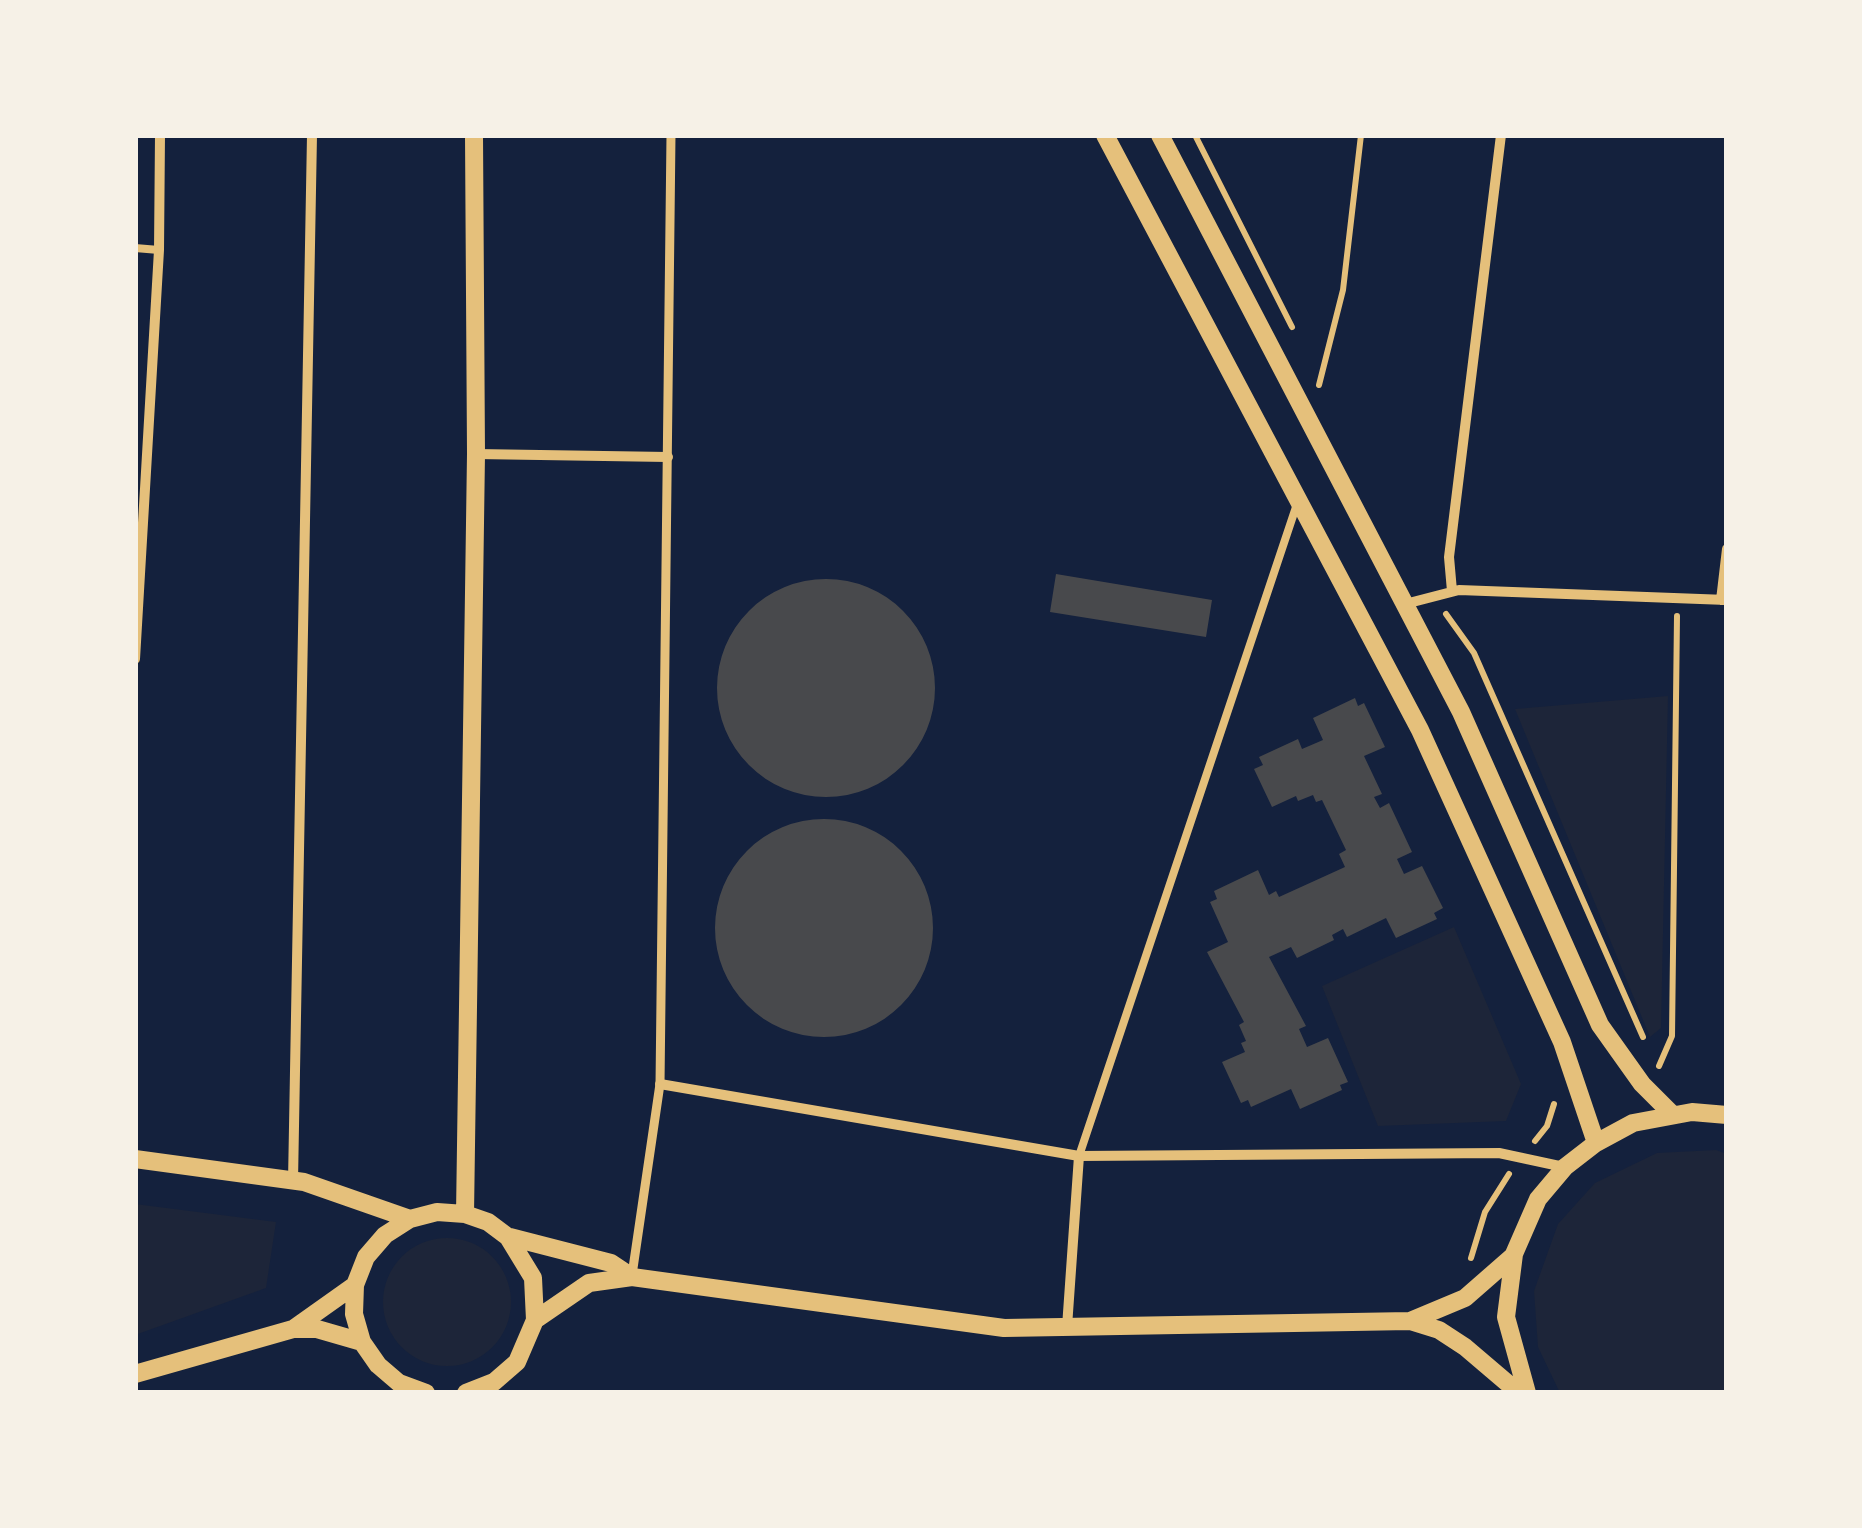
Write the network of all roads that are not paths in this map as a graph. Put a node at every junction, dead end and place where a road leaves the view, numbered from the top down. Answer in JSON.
{"nodes":[{"id":1,"x":160,"y":135,"type":"edge"},
{"id":2,"x":312,"y":135,"type":"edge"},
{"id":3,"x":474,"y":135,"type":"edge"},
{"id":4,"x":670,"y":135,"type":"edge"},
{"id":5,"x":1106,"y":135,"type":"edge"},
{"id":6,"x":1160,"y":135,"type":"edge"},
{"id":7,"x":1501,"y":135,"type":"edge"},
{"id":8,"x":135,"y":248,"type":"edge"},
{"id":9,"x":159,"y":250,"type":"junction"},
{"id":10,"x":476,"y":454,"type":"junction"},
{"id":11,"x":668,"y":457,"type":"junction"},
{"id":12,"x":1298,"y":500,"type":"junction"},
{"id":13,"x":1727,"y":550,"type":"edge"},
{"id":14,"x":1452,"y":592,"type":"junction"},
{"id":15,"x":1724,"y":600,"type":"edge"},
{"id":16,"x":1405,"y":604,"type":"junction"},
{"id":17,"x":135,"y":660,"type":"edge"},
{"id":18,"x":660,"y":1084,"type":"junction"},
{"id":19,"x":1672,"y":1114,"type":"junction"},
{"id":20,"x":1727,"y":1115,"type":"edge"},
{"id":21,"x":1596,"y":1143,"type":"junction"},
{"id":22,"x":1080,"y":1156,"type":"junction"},
{"id":23,"x":135,"y":1160,"type":"edge"},
{"id":24,"x":1565,"y":1167,"type":"junction"},
{"id":25,"x":293,"y":1180,"type":"junction"},
{"id":26,"x":465,"y":1214,"type":"junction"},
{"id":27,"x":410,"y":1219,"type":"junction"},
{"id":28,"x":508,"y":1236,"type":"junction"},
{"id":29,"x":1514,"y":1254,"type":"junction"},
{"id":30,"x":632,"y":1278,"type":"junction"},
{"id":31,"x":356,"y":1285,"type":"junction"},
{"id":32,"x":535,"y":1320,"type":"junction"},
{"id":33,"x":1410,"y":1322,"type":"junction"},
{"id":34,"x":1067,"y":1327,"type":"junction"},
{"id":35,"x":293,"y":1329,"type":"junction"},
{"id":36,"x":362,"y":1342,"type":"junction"},
{"id":37,"x":135,"y":1374,"type":"edge"},
{"id":38,"x":398,"y":1388,"type":"edge"},
{"id":39,"x":498,"y":1388,"type":"edge"},
{"id":40,"x":426,"y":1393,"type":"edge"},
{"id":41,"x":466,"y":1393,"type":"edge"},
{"id":42,"x":1519,"y":1393,"type":"edge"},
{"id":43,"x":1527,"y":1393,"type":"edge"}],
"edges":[{"from":1,"to":9,"type":"street"},
{"from":2,"to":25,"type":"street"},
{"from":3,"to":10,"type":"street"},
{"from":4,"to":11,"type":"street"},
{"from":5,"to":12,"type":"street"},
{"from":6,"to":16,"type":"street"},
{"from":7,"to":14,"type":"street"},
{"from":8,"to":9,"type":"lane"},
{"from":9,"to":17,"type":"street"},
{"from":10,"to":11,"type":"street"},
{"from":10,"to":26,"type":"street"},
{"from":11,"to":18,"type":"street"},
{"from":12,"to":21,"type":"street"},
{"from":12,"to":22,"type":"lane"},
{"from":13,"to":15,"type":"street"},
{"from":14,"to":15,"type":"street"},
{"from":14,"to":16,"type":"street"},
{"from":16,"to":19,"type":"street"},
{"from":18,"to":22,"type":"street"},
{"from":18,"to":30,"type":"street"},
{"from":19,"to":20,"type":"street"},
{"from":19,"to":21,"type":"street"},
{"from":21,"to":24,"type":"street"},
{"from":22,"to":24,"type":"street"},
{"from":22,"to":34,"type":"street"},
{"from":23,"to":25,"type":"street"},
{"from":24,"to":29,"type":"street"},
{"from":25,"to":27,"type":"street"},
{"from":26,"to":27,"type":"street"},
{"from":26,"to":28,"type":"street"},
{"from":27,"to":31,"type":"street"},
{"from":28,"to":30,"type":"street"},
{"from":28,"to":32,"type":"street"},
{"from":29,"to":33,"type":"street"},
{"from":29,"to":43,"type":"street"},
{"from":30,"to":32,"type":"street"},
{"from":30,"to":34,"type":"street"},
{"from":31,"to":35,"type":"street"},
{"from":31,"to":36,"type":"street"},
{"from":32,"to":39,"type":"street"},
{"from":33,"to":34,"type":"street"},
{"from":33,"to":42,"type":"street"},
{"from":35,"to":36,"type":"street"},
{"from":35,"to":37,"type":"street"},
{"from":36,"to":38,"type":"street"},
{"from":38,"to":40,"type":"street"},
{"from":39,"to":41,"type":"street"}]}
